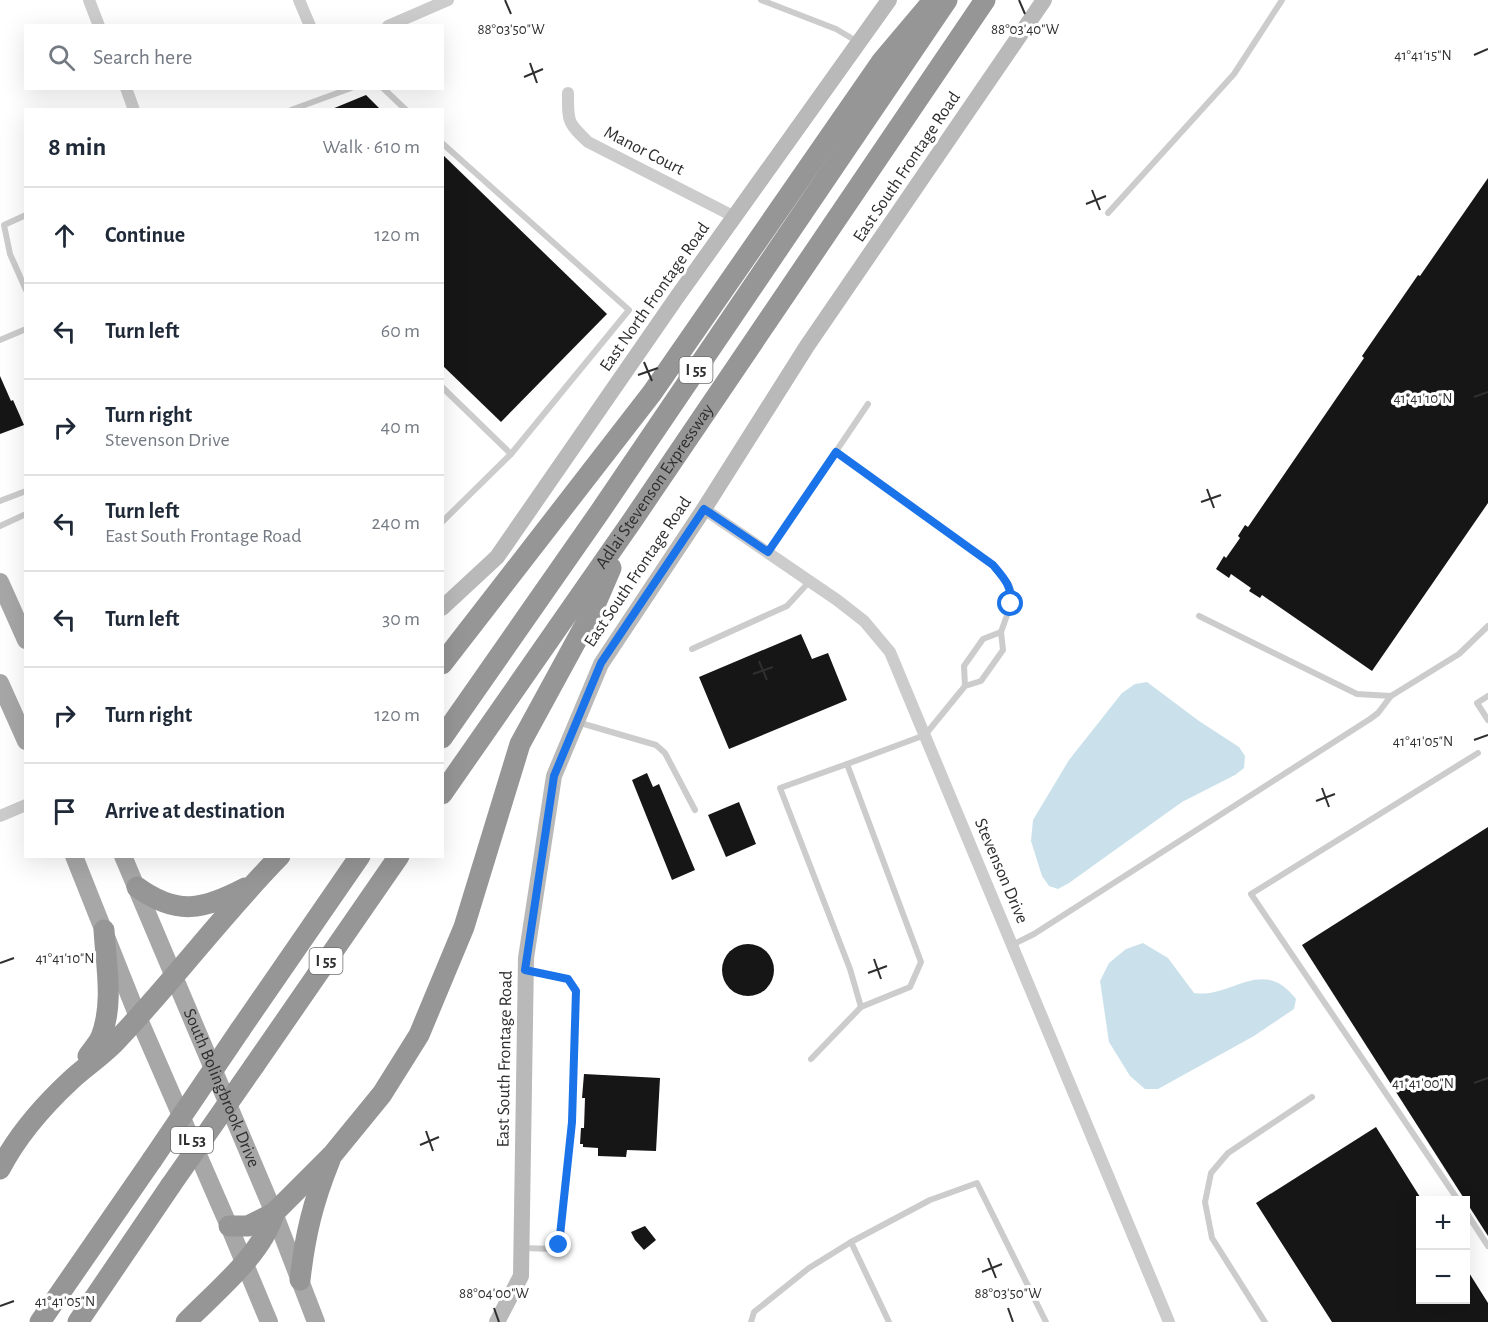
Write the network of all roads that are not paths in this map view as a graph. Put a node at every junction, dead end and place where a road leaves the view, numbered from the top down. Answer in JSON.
{"nodes":[{"id":1,"x":89,"y":0,"type":"edge"},
{"id":2,"x":299,"y":0,"type":"edge"},
{"id":3,"x":448,"y":0,"type":"edge"},
{"id":4,"x":761,"y":0,"type":"edge"},
{"id":5,"x":889,"y":0,"type":"edge"},
{"id":6,"x":933,"y":0,"type":"edge"},
{"id":7,"x":947,"y":0,"type":"edge"},
{"id":8,"x":986,"y":0,"type":"edge"},
{"id":9,"x":1044,"y":0,"type":"edge"},
{"id":10,"x":1282,"y":0,"type":"edge"},
{"id":11,"x":98,"y":24,"type":"edge"},
{"id":12,"x":309,"y":24,"type":"edge"},
{"id":13,"x":393,"y":24,"type":"edge"},
{"id":14,"x":859,"y":42,"type":"junction"},
{"id":15,"x":127,"y":90,"type":"edge"},
{"id":16,"x":346,"y":90,"type":"edge"},
{"id":17,"x":385,"y":90,"type":"edge"},
{"id":18,"x":567,"y":93,"type":"dead end"},
{"id":19,"x":133,"y":108,"type":"edge"},
{"id":20,"x":296,"y":108,"type":"edge"},
{"id":21,"x":404,"y":108,"type":"edge"},
{"id":22,"x":444,"y":145,"type":"edge"},
{"id":23,"x":1108,"y":213,"type":"dead end"},
{"id":24,"x":24,"y":216,"type":"edge"},
{"id":25,"x":735,"y":217,"type":"junction"},
{"id":26,"x":24,"y":286,"type":"edge"},
{"id":27,"x":24,"y":330,"type":"edge"},
{"id":28,"x":0,"y":340,"type":"edge"},
{"id":29,"x":444,"y":389,"type":"edge"},
{"id":30,"x":868,"y":404,"type":"dead end"},
{"id":31,"x":836,"y":452,"type":"junction"},
{"id":32,"x":511,"y":454,"type":"junction"},
{"id":33,"x":24,"y":492,"type":"edge"},
{"id":34,"x":0,"y":501,"type":"edge"},
{"id":35,"x":704,"y":509,"type":"junction"},
{"id":36,"x":24,"y":515,"type":"edge"},
{"id":37,"x":444,"y":520,"type":"edge"},
{"id":38,"x":632,"y":521,"type":"junction"},
{"id":39,"x":0,"y":526,"type":"edge"},
{"id":40,"x":768,"y":552,"type":"junction"},
{"id":41,"x":810,"y":581,"type":"junction"},
{"id":42,"x":0,"y":582,"type":"edge"},
{"id":43,"x":444,"y":606,"type":"edge"},
{"id":44,"x":1199,"y":616,"type":"dead end"},
{"id":45,"x":1488,"y":626,"type":"edge"},
{"id":46,"x":1001,"y":632,"type":"junction"},
{"id":47,"x":24,"y":636,"type":"edge"},
{"id":48,"x":692,"y":649,"type":"dead end"},
{"id":49,"x":444,"y":661,"type":"edge"},
{"id":50,"x":0,"y":682,"type":"edge"},
{"id":51,"x":965,"y":686,"type":"junction"},
{"id":52,"x":1391,"y":696,"type":"junction"},
{"id":53,"x":1488,"y":696,"type":"edge"},
{"id":54,"x":1488,"y":720,"type":"edge"},
{"id":55,"x":577,"y":722,"type":"junction"},
{"id":56,"x":444,"y":735,"type":"edge"},
{"id":57,"x":925,"y":735,"type":"junction"},
{"id":58,"x":24,"y":736,"type":"edge"},
{"id":59,"x":1478,"y":753,"type":"dead end"},
{"id":60,"x":847,"y":764,"type":"junction"},
{"id":61,"x":444,"y":791,"type":"edge"},
{"id":62,"x":24,"y":806,"type":"edge"},
{"id":63,"x":695,"y":810,"type":"dead end"},
{"id":64,"x":0,"y":816,"type":"edge"},
{"id":65,"x":75,"y":858,"type":"edge"},
{"id":66,"x":124,"y":858,"type":"edge"},
{"id":67,"x":278,"y":858,"type":"edge"},
{"id":68,"x":359,"y":858,"type":"edge"},
{"id":69,"x":398,"y":858,"type":"edge"},
{"id":70,"x":254,"y":883,"type":"junction"},
{"id":71,"x":137,"y":887,"type":"junction"},
{"id":72,"x":104,"y":930,"type":"junction"},
{"id":73,"x":1012,"y":945,"type":"junction"},
{"id":74,"x":525,"y":970,"type":"junction"},
{"id":75,"x":174,"y":977,"type":"junction"},
{"id":76,"x":861,"y":1007,"type":"junction"},
{"id":77,"x":138,"y":1017,"type":"junction"},
{"id":78,"x":811,"y":1059,"type":"dead end"},
{"id":79,"x":71,"y":1080,"type":"junction"},
{"id":80,"x":1312,"y":1097,"type":"dead end"},
{"id":81,"x":333,"y":1154,"type":"junction"},
{"id":82,"x":0,"y":1169,"type":"edge"},
{"id":83,"x":1455,"y":1196,"type":"edge"},
{"id":84,"x":274,"y":1213,"type":"junction"},
{"id":85,"x":1470,"y":1218,"type":"edge"},
{"id":86,"x":229,"y":1226,"type":"junction"},
{"id":87,"x":851,"y":1242,"type":"junction"},
{"id":88,"x":1488,"y":1246,"type":"edge"},
{"id":89,"x":522,"y":1248,"type":"junction"},
{"id":90,"x":244,"y":1262,"type":"junction"},
{"id":91,"x":300,"y":1280,"type":"junction"},
{"id":92,"x":40,"y":1322,"type":"edge"},
{"id":93,"x":78,"y":1322,"type":"edge"},
{"id":94,"x":186,"y":1322,"type":"edge"},
{"id":95,"x":269,"y":1322,"type":"edge"},
{"id":96,"x":316,"y":1322,"type":"edge"},
{"id":97,"x":496,"y":1322,"type":"edge"},
{"id":98,"x":751,"y":1322,"type":"edge"},
{"id":99,"x":889,"y":1322,"type":"edge"},
{"id":100,"x":1046,"y":1322,"type":"edge"},
{"id":101,"x":1168,"y":1322,"type":"edge"},
{"id":102,"x":1265,"y":1322,"type":"edge"}],
"edges":[{"from":1,"to":11,"type":"street"},
{"from":2,"to":12,"type":"street"},
{"from":3,"to":13,"type":"street"},
{"from":4,"to":14,"type":"lane"},
{"from":5,"to":14,"type":"street","name":"East North Frontage Road"},
{"from":6,"to":49,"type":"highway"},
{"from":7,"to":56,"type":"highway","name":"Adlai Stevenson Expressway","number":"I 55"},
{"from":8,"to":38,"type":"highway","name":"Adlai Stevenson Expressway","number":"I 55"},
{"from":9,"to":35,"type":"street","name":"East South Frontage Road"},
{"from":10,"to":23,"type":"lane"},
{"from":14,"to":25,"type":"street","name":"East North Frontage Road"},
{"from":15,"to":19,"type":"street"},
{"from":16,"to":20,"type":"lane"},
{"from":17,"to":21,"type":"lane"},
{"from":18,"to":25,"type":"street","name":"Manor Court"},
{"from":22,"to":32,"type":"lane"},
{"from":24,"to":26,"type":"lane"},
{"from":25,"to":43,"type":"street","name":"East North Frontage Road"},
{"from":27,"to":28,"type":"lane"},
{"from":29,"to":32,"type":"lane"},
{"from":30,"to":31,"type":"lane"},
{"from":31,"to":40,"type":"lane"},
{"from":31,"to":46,"type":"lane"},
{"from":32,"to":37,"type":"lane"},
{"from":33,"to":34,"type":"lane"},
{"from":35,"to":40,"type":"street","name":"Stevenson Drive"},
{"from":35,"to":55,"type":"street","name":"East South Frontage Road"},
{"from":36,"to":39,"type":"lane"},
{"from":38,"to":61,"type":"highway","name":"Adlai Stevenson Expressway","number":"I 55"},
{"from":38,"to":81,"type":"highway"},
{"from":40,"to":41,"type":"street","name":"Stevenson Drive"},
{"from":41,"to":48,"type":"lane"},
{"from":41,"to":57,"type":"street","name":"Stevenson Drive"},
{"from":42,"to":47,"type":"main road"},
{"from":44,"to":52,"type":"lane"},
{"from":45,"to":52,"type":"lane"},
{"from":46,"to":51,"type":"lane"},
{"from":46,"to":51,"type":"lane"},
{"from":50,"to":58,"type":"main road"},
{"from":51,"to":57,"type":"lane"},
{"from":52,"to":73,"type":"lane"},
{"from":53,"to":54,"type":"lane"},
{"from":55,"to":63,"type":"lane"},
{"from":55,"to":74,"type":"street","name":"East South Frontage Road"},
{"from":57,"to":60,"type":"lane"},
{"from":57,"to":73,"type":"street","name":"Stevenson Drive"},
{"from":59,"to":83,"type":"lane"},
{"from":60,"to":76,"type":"lane"},
{"from":60,"to":76,"type":"lane"},
{"from":62,"to":64,"type":"street"},
{"from":65,"to":72,"type":"main road","number":"IL 53"},
{"from":66,"to":71,"type":"main road","name":"South Bolingbrook Drive","number":"IL 53"},
{"from":67,"to":70,"type":"highway"},
{"from":68,"to":92,"type":"highway","number":"I 55","bridge":true},
{"from":69,"to":93,"type":"highway","number":"I 55","bridge":true},
{"from":70,"to":71,"type":"highway"},
{"from":70,"to":75,"type":"highway"},
{"from":71,"to":75,"type":"main road","name":"South Bolingbrook Drive","number":"IL 53"},
{"from":72,"to":77,"type":"main road","number":"IL 53"},
{"from":72,"to":79,"type":"highway"},
{"from":73,"to":101,"type":"street","name":"Stevenson Drive"},
{"from":74,"to":89,"type":"street","name":"East South Frontage Road"},
{"from":74,"to":89,"type":"lane"},
{"from":75,"to":77,"type":"highway"},
{"from":75,"to":84,"type":"main road","name":"South Bolingbrook Drive","number":"IL 53"},
{"from":76,"to":78,"type":"lane"},
{"from":77,"to":79,"type":"highway"},
{"from":77,"to":86,"type":"main road","number":"IL 53"},
{"from":79,"to":82,"type":"highway"},
{"from":80,"to":102,"type":"lane"},
{"from":81,"to":84,"type":"highway"},
{"from":81,"to":91,"type":"highway"},
{"from":84,"to":86,"type":"highway"},
{"from":84,"to":90,"type":"highway"},
{"from":84,"to":91,"type":"main road","name":"South Bolingbrook Drive","number":"IL 53"},
{"from":85,"to":88,"type":"lane"},
{"from":86,"to":90,"type":"main road","number":"IL 53"},
{"from":87,"to":98,"type":"lane"},
{"from":87,"to":99,"type":"lane"},
{"from":87,"to":100,"type":"lane"},
{"from":89,"to":97,"type":"street","name":"East South Frontage Road"},
{"from":90,"to":94,"type":"highway"},
{"from":90,"to":95,"type":"main road","number":"IL 53"},
{"from":91,"to":96,"type":"main road","name":"South Bolingbrook Drive","number":"IL 53"}]}
